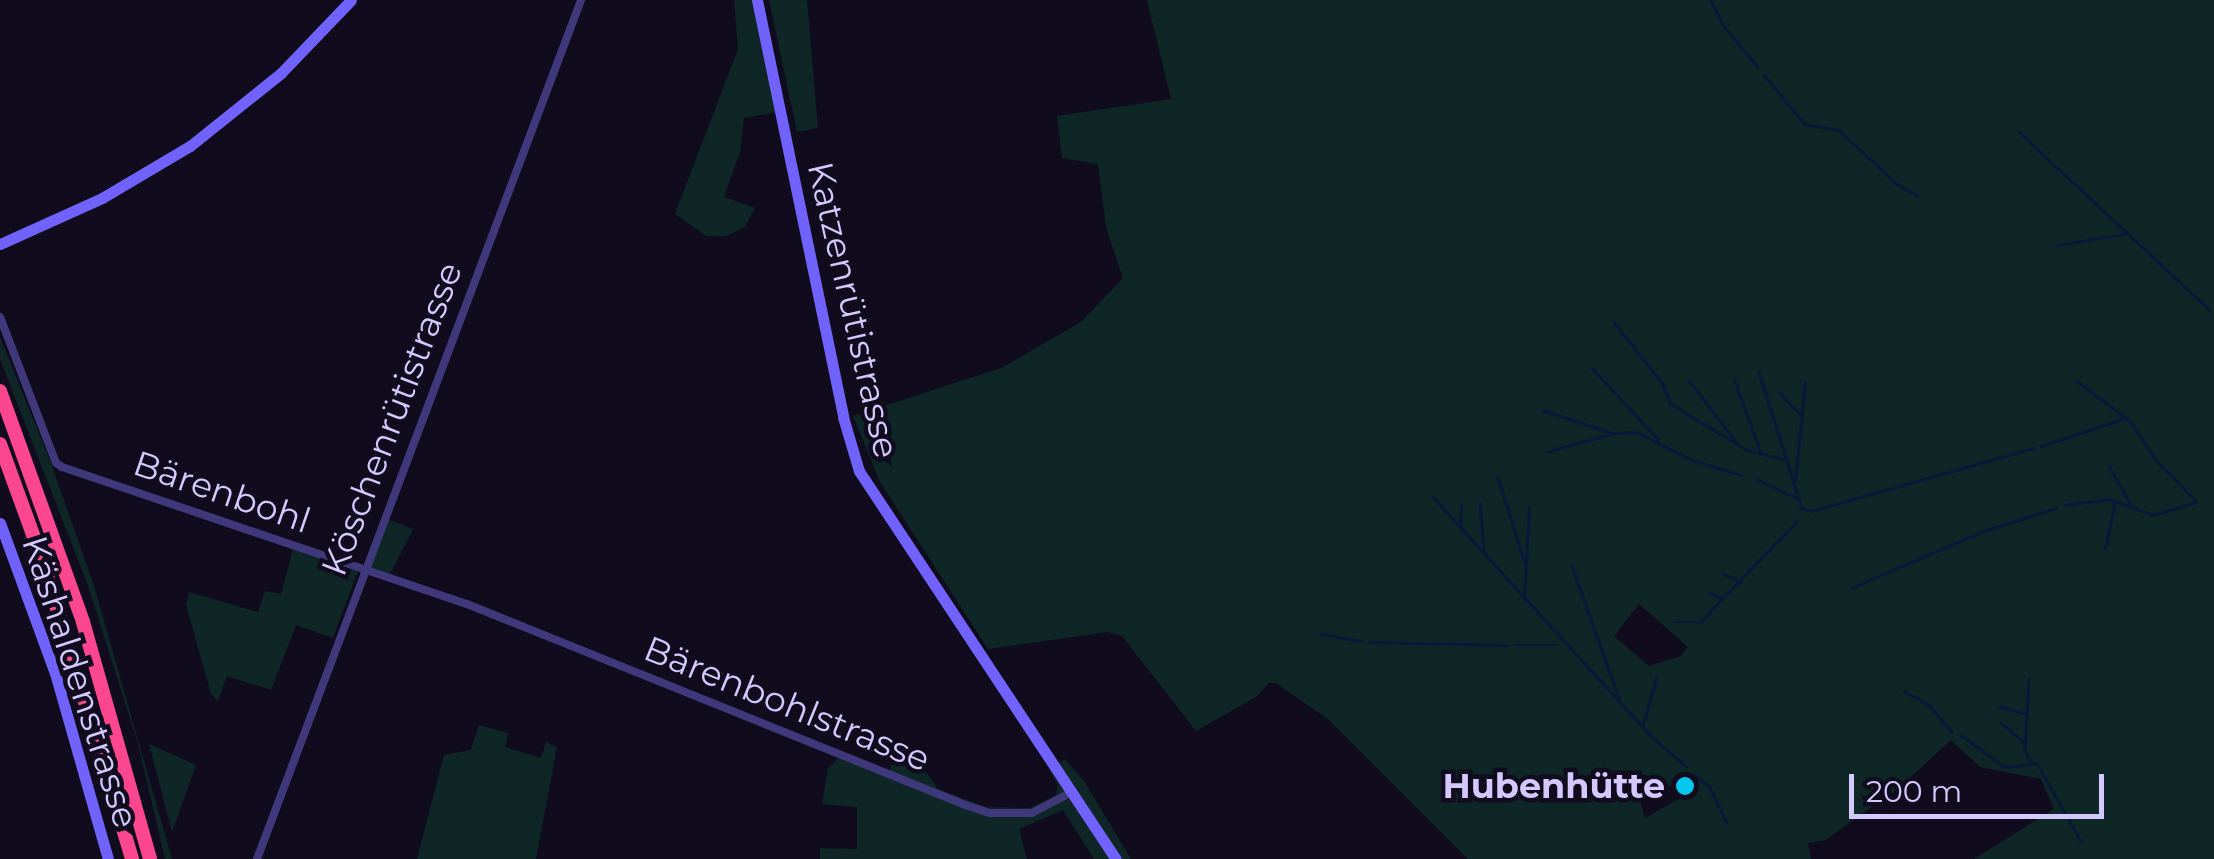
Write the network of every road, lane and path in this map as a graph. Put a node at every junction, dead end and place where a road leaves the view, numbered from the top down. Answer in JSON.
{"nodes":[{"id":1,"x":351,"y":0,"type":"edge"},
{"id":2,"x":581,"y":0,"type":"edge"},
{"id":3,"x":757,"y":0,"type":"edge"},
{"id":4,"x":0,"y":244,"type":"edge"},
{"id":5,"x":0,"y":317,"type":"edge"},
{"id":6,"x":0,"y":392,"type":"edge"},
{"id":7,"x":0,"y":444,"type":"edge"},
{"id":8,"x":0,"y":523,"type":"edge"},
{"id":9,"x":363,"y":568,"type":"junction"},
{"id":10,"x":484,"y":612,"type":"joint"},
{"id":11,"x":1072,"y":792,"type":"junction"},
{"id":12,"x":108,"y":859,"type":"edge"},
{"id":13,"x":132,"y":859,"type":"edge"},
{"id":14,"x":150,"y":859,"type":"edge"},
{"id":15,"x":257,"y":859,"type":"edge"},
{"id":16,"x":1116,"y":859,"type":"edge"}],
"edges":[{"from":1,"to":4,"type":"street"},
{"from":2,"to":9,"type":"street","name":"Köschenrütistrasse"},
{"from":3,"to":11,"type":"street","name":"Katzenrütistrasse"},
{"from":5,"to":9,"type":"street","name":"Bärenbohl"},
{"from":6,"to":14,"type":"highway"},
{"from":7,"to":13,"type":"highway"},
{"from":8,"to":12,"type":"street","name":"Käshaldenstrasse"},
{"from":9,"to":10,"type":"street","name":"Bärenbohl"},
{"from":9,"to":15,"type":"street","name":"Köschenrütistrasse"},
{"from":10,"to":11,"type":"street","name":"Bärenbohlstrasse"},
{"from":11,"to":16,"type":"street","name":"Katzenrütistrasse"}]}
